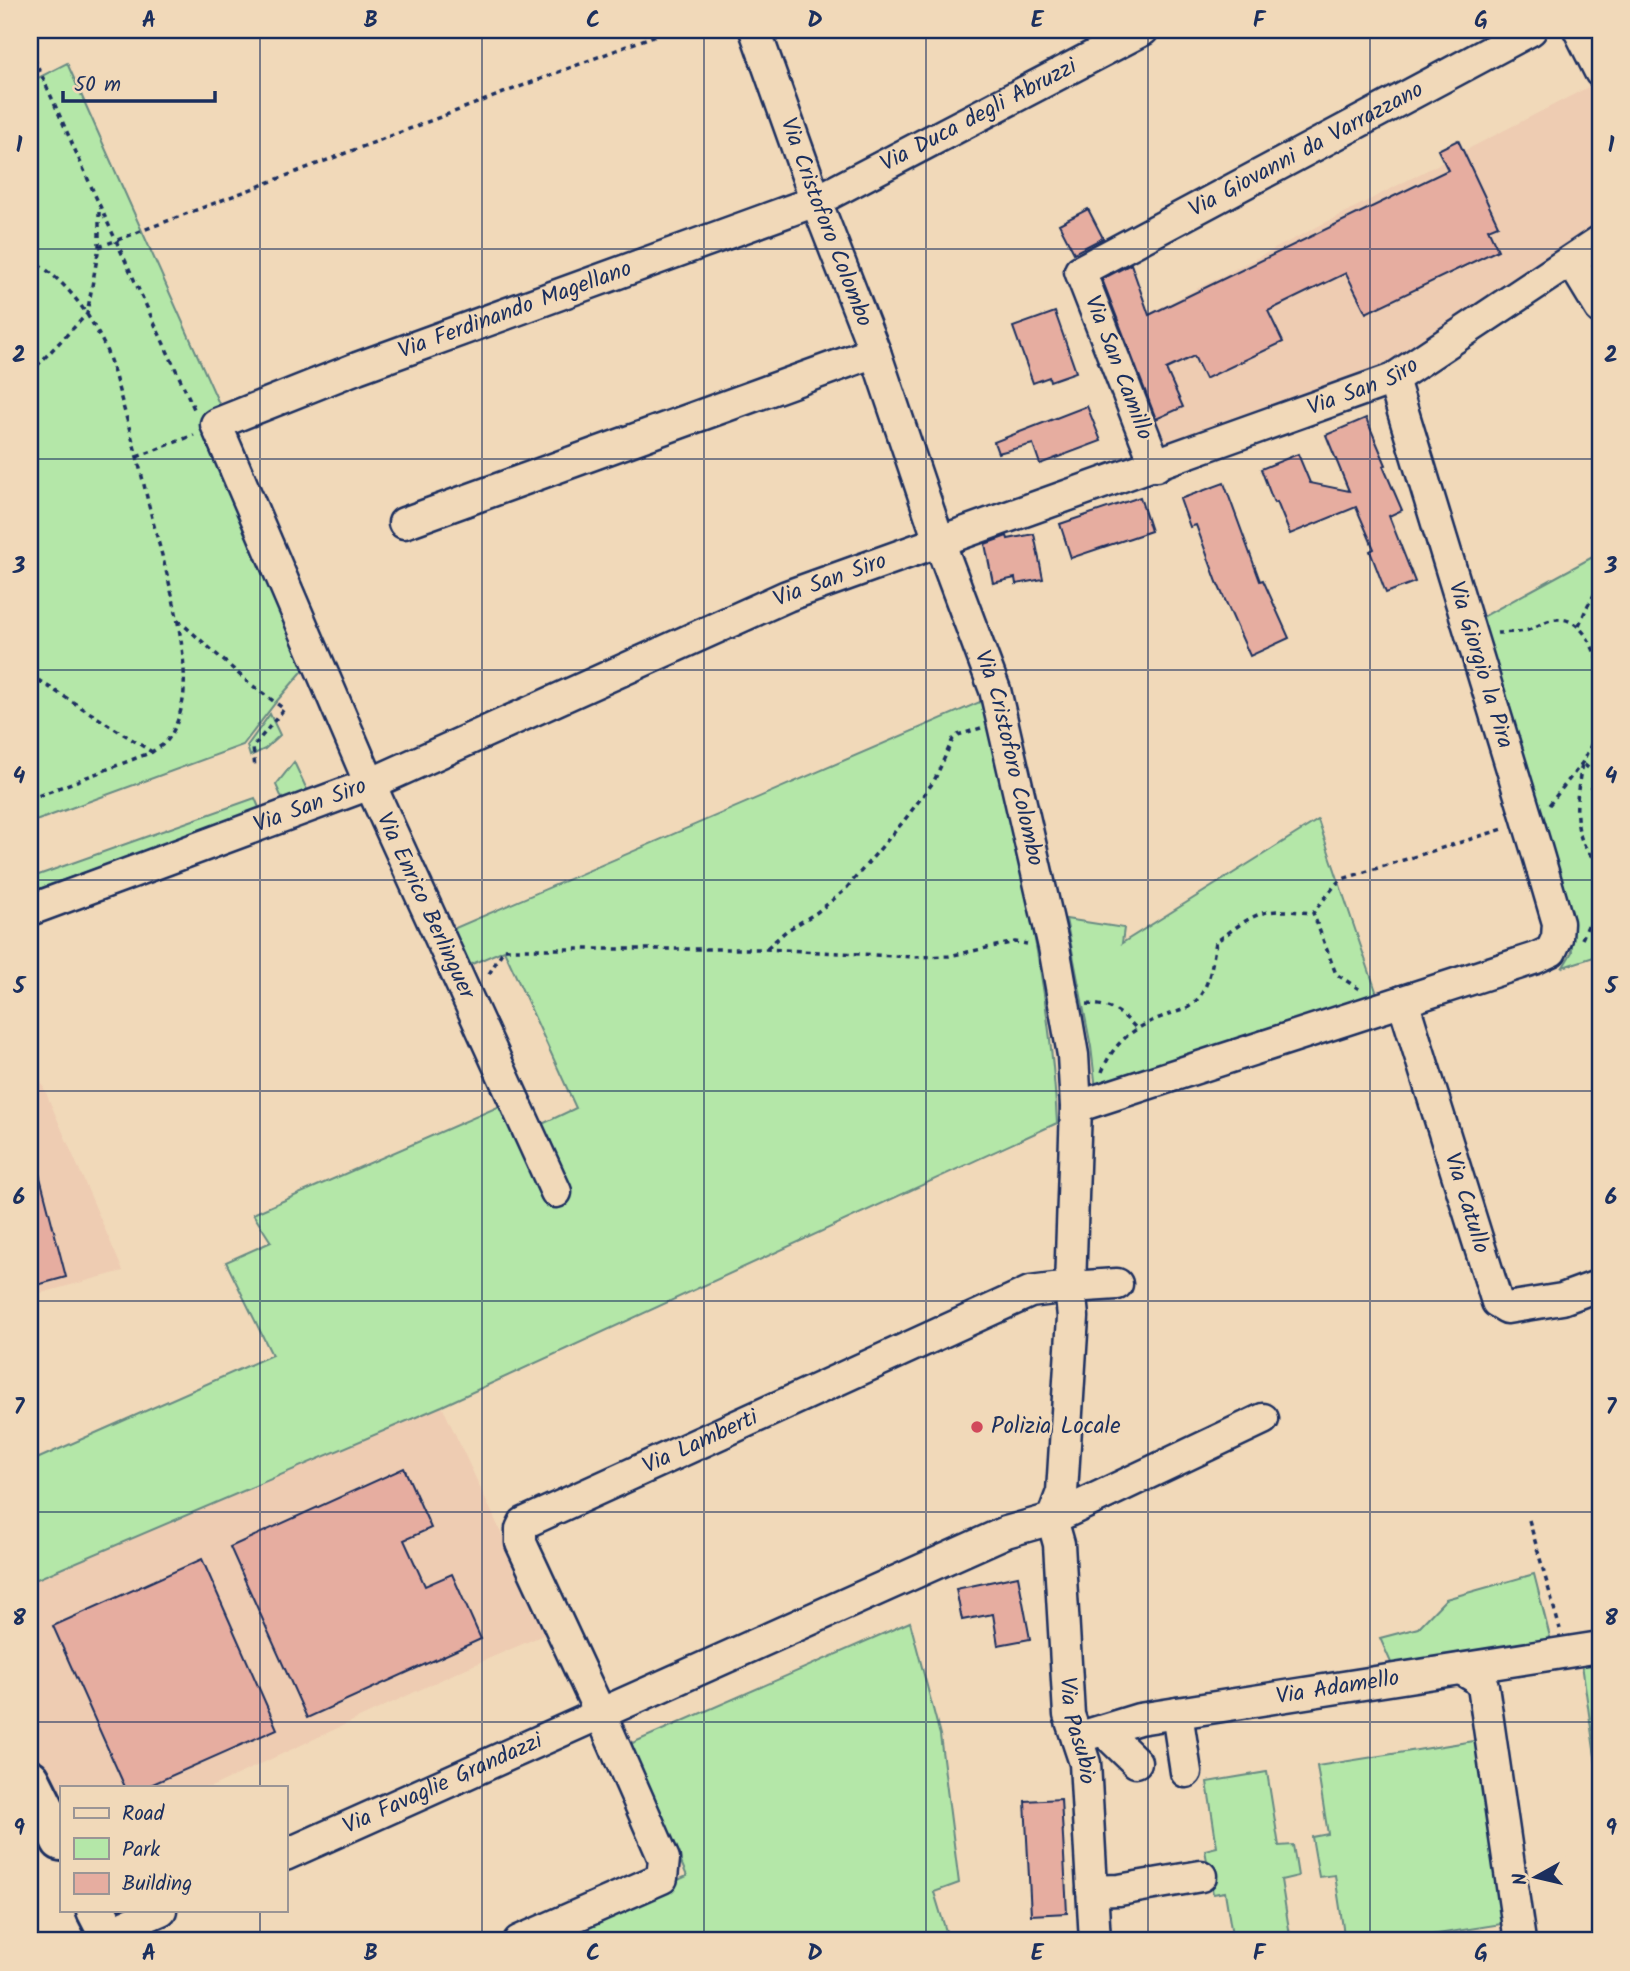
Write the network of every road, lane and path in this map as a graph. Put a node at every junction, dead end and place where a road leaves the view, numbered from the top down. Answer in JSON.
{"nodes":[{"id":1,"x":669,"y":30,"type":"edge"},
{"id":2,"x":755,"y":30,"type":"edge"},
{"id":3,"x":1143,"y":30,"type":"edge"},
{"id":4,"x":1531,"y":30,"type":"edge"},
{"id":5,"x":1579,"y":30,"type":"edge"},
{"id":6,"x":30,"y":49,"type":"edge"},
{"id":7,"x":1600,"y":72,"type":"edge"},
{"id":8,"x":816,"y":201,"type":"junction"},
{"id":9,"x":99,"y":204,"type":"junction"},
{"id":10,"x":116,"y":240,"type":"junction"},
{"id":11,"x":1600,"y":241,"type":"edge"},
{"id":12,"x":99,"y":247,"type":"junction"},
{"id":13,"x":30,"y":259,"type":"edge"},
{"id":14,"x":1572,"y":261,"type":"junction"},
{"id":15,"x":1080,"y":271,"type":"joint"},
{"id":16,"x":1600,"y":308,"type":"edge"},
{"id":17,"x":87,"y":314,"type":"junction"},
{"id":18,"x":875,"y":352,"type":"junction"},
{"id":19,"x":30,"y":373,"type":"edge"},
{"id":20,"x":1393,"y":379,"type":"junction"},
{"id":21,"x":210,"y":427,"type":"junction"},
{"id":22,"x":137,"y":457,"type":"junction"},
{"id":23,"x":1156,"y":466,"type":"junction"},
{"id":24,"x":404,"y":523,"type":"dead end"},
{"id":25,"x":939,"y":541,"type":"junction"},
{"id":26,"x":1600,"y":585,"type":"edge"},
{"id":27,"x":177,"y":619,"type":"junction"},
{"id":28,"x":1579,"y":625,"type":"junction"},
{"id":29,"x":1471,"y":635,"type":"junction"},
{"id":30,"x":1600,"y":668,"type":"edge"},
{"id":31,"x":30,"y":676,"type":"edge"},
{"id":32,"x":1002,"y":720,"type":"junction"},
{"id":33,"x":1600,"y":727,"type":"edge"},
{"id":34,"x":152,"y":752,"type":"junction"},
{"id":35,"x":1582,"y":763,"type":"junction"},
{"id":36,"x":255,"y":769,"type":"dead end"},
{"id":37,"x":1600,"y":769,"type":"edge"},
{"id":38,"x":1596,"y":774,"type":"junction"},
{"id":39,"x":370,"y":784,"type":"junction"},
{"id":40,"x":30,"y":799,"type":"edge"},
{"id":41,"x":1600,"y":811,"type":"edge"},
{"id":42,"x":1528,"y":821,"type":"junction"},
{"id":43,"x":1600,"y":864,"type":"edge"},
{"id":44,"x":30,"y":911,"type":"edge"},
{"id":45,"x":1313,"y":913,"type":"junction"},
{"id":46,"x":1054,"y":947,"type":"junction"},
{"id":47,"x":765,"y":949,"type":"junction"},
{"id":48,"x":1551,"y":951,"type":"junction"},
{"id":49,"x":489,"y":974,"type":"dead end"},
{"id":50,"x":1065,"y":1003,"type":"junction"},
{"id":51,"x":1396,"y":1004,"type":"junction"},
{"id":52,"x":1136,"y":1028,"type":"junction"},
{"id":53,"x":1084,"y":1104,"type":"junction"},
{"id":54,"x":556,"y":1192,"type":"dead end"},
{"id":55,"x":1116,"y":1284,"type":"dead end"},
{"id":56,"x":1600,"y":1285,"type":"edge"},
{"id":57,"x":1070,"y":1287,"type":"junction"},
{"id":58,"x":1264,"y":1419,"type":"dead end"},
{"id":59,"x":1052,"y":1519,"type":"junction"},
{"id":60,"x":1529,"y":1520,"type":"dead end"},
{"id":61,"x":1600,"y":1647,"type":"edge"},
{"id":62,"x":1567,"y":1652,"type":"junction"},
{"id":63,"x":1461,"y":1669,"type":"junction"},
{"id":64,"x":1177,"y":1713,"type":"junction"},
{"id":65,"x":601,"y":1715,"type":"junction"},
{"id":66,"x":1091,"y":1735,"type":"junction"},
{"id":67,"x":1136,"y":1762,"type":"dead end"},
{"id":68,"x":1185,"y":1772,"type":"dead end"},
{"id":69,"x":30,"y":1779,"type":"edge"},
{"id":70,"x":60,"y":1839,"type":"edge"},
{"id":71,"x":287,"y":1854,"type":"edge"},
{"id":72,"x":1201,"y":1876,"type":"dead end"},
{"id":73,"x":1092,"y":1891,"type":"junction"},
{"id":74,"x":155,"y":1912,"type":"edge"},
{"id":75,"x":105,"y":1928,"type":"edge"},
{"id":76,"x":519,"y":1941,"type":"edge"},
{"id":77,"x":1095,"y":1941,"type":"edge"},
{"id":78,"x":1520,"y":1941,"type":"edge"}],
"edges":[{"from":1,"to":10,"type":"path"},
{"from":2,"to":8,"type":"street","name":"Via Cristoforo Colombo"},
{"from":3,"to":8,"type":"street","name":"Via Duca degli Abruzzi"},
{"from":4,"to":15,"type":"street","name":"Via Giovanni da Varrazzano"},
{"from":5,"to":7,"type":"street"},
{"from":6,"to":9,"type":"path"},
{"from":8,"to":18,"type":"street","name":"Via Cristoforo Colombo"},
{"from":8,"to":21,"type":"street","name":"Via Ferdinando Magellano"},
{"from":9,"to":10,"type":"path"},
{"from":9,"to":12,"type":"path"},
{"from":10,"to":12,"type":"path"},
{"from":10,"to":21,"type":"path"},
{"from":11,"to":14,"type":"street","name":"Via San Siro"},
{"from":12,"to":17,"type":"path"},
{"from":13,"to":17,"type":"path"},
{"from":14,"to":16,"type":"street"},
{"from":14,"to":20,"type":"street","name":"Via San Siro"},
{"from":15,"to":23,"type":"street","name":"Via San Camillo"},
{"from":17,"to":19,"type":"path"},
{"from":17,"to":22,"type":"path"},
{"from":18,"to":24,"type":"street"},
{"from":18,"to":25,"type":"street","name":"Via Cristoforo Colombo"},
{"from":20,"to":23,"type":"street","name":"Via San Siro"},
{"from":20,"to":29,"type":"street","name":"Via Giorgio la Pira"},
{"from":21,"to":22,"type":"path"},
{"from":21,"to":39,"type":"street","name":"Via Enrico Berlinguer"},
{"from":22,"to":27,"type":"path"},
{"from":23,"to":25,"type":"street","name":"Via San Siro"},
{"from":25,"to":32,"type":"street","name":"Via Cristoforo Colombo"},
{"from":25,"to":39,"type":"street","name":"Via San Siro"},
{"from":26,"to":28,"type":"path"},
{"from":27,"to":34,"type":"path"},
{"from":27,"to":36,"type":"path"},
{"from":28,"to":29,"type":"path"},
{"from":28,"to":30,"type":"path"},
{"from":29,"to":42,"type":"street","name":"Via Giorgio la Pira"},
{"from":31,"to":34,"type":"path"},
{"from":32,"to":46,"type":"street","name":"Via Cristoforo Colombo"},
{"from":32,"to":47,"type":"path"},
{"from":33,"to":35,"type":"path"},
{"from":34,"to":40,"type":"path"},
{"from":35,"to":38,"type":"path"},
{"from":35,"to":42,"type":"path"},
{"from":35,"to":43,"type":"path"},
{"from":37,"to":38,"type":"path"},
{"from":38,"to":41,"type":"path"},
{"from":39,"to":44,"type":"street","name":"Via San Siro"},
{"from":39,"to":54,"type":"street","name":"Via Enrico Berlinguer"},
{"from":42,"to":45,"type":"path"},
{"from":42,"to":48,"type":"street","name":"Via Giorgio la Pira"},
{"from":43,"to":48,"type":"path"},
{"from":45,"to":51,"type":"path"},
{"from":45,"to":52,"type":"path"},
{"from":46,"to":47,"type":"path"},
{"from":46,"to":50,"type":"street","name":"Via Cristoforo Colombo"},
{"from":47,"to":49,"type":"path"},
{"from":48,"to":51,"type":"street"},
{"from":50,"to":52,"type":"path"},
{"from":50,"to":53,"type":"street","name":"Via Cristoforo Colombo"},
{"from":51,"to":53,"type":"street"},
{"from":51,"to":56,"type":"street","name":"Via Catullo"},
{"from":52,"to":53,"type":"path"},
{"from":53,"to":57,"type":"street","name":"Via Cristoforo Colombo"},
{"from":55,"to":57,"type":"street"},
{"from":57,"to":59,"type":"street","name":"Via Cristoforo Colombo"},
{"from":57,"to":65,"type":"street","name":"Via Lamberti"},
{"from":58,"to":59,"type":"street","name":"Via Favaglie Grandazzi"},
{"from":59,"to":65,"type":"street","name":"Via Favaglie Grandazzi"},
{"from":59,"to":66,"type":"street","name":"Via Pasubio"},
{"from":60,"to":62,"type":"path"},
{"from":61,"to":62,"type":"street","name":"Via Adamello"},
{"from":62,"to":63,"type":"street","name":"Via Adamello"},
{"from":63,"to":64,"type":"street","name":"Via Adamello"},
{"from":63,"to":78,"type":"street"},
{"from":64,"to":66,"type":"street","name":"Via Adamello"},
{"from":64,"to":68,"type":"street"},
{"from":65,"to":71,"type":"street","name":"Via Favaglie Grandazzi"},
{"from":65,"to":76,"type":"street"},
{"from":66,"to":67,"type":"street"},
{"from":66,"to":73,"type":"street","name":"Via Pasubio"},
{"from":69,"to":70,"type":"main road"},
{"from":72,"to":73,"type":"street"},
{"from":73,"to":77,"type":"street","name":"Via Pasubio"},
{"from":74,"to":75,"type":"street"}]}
